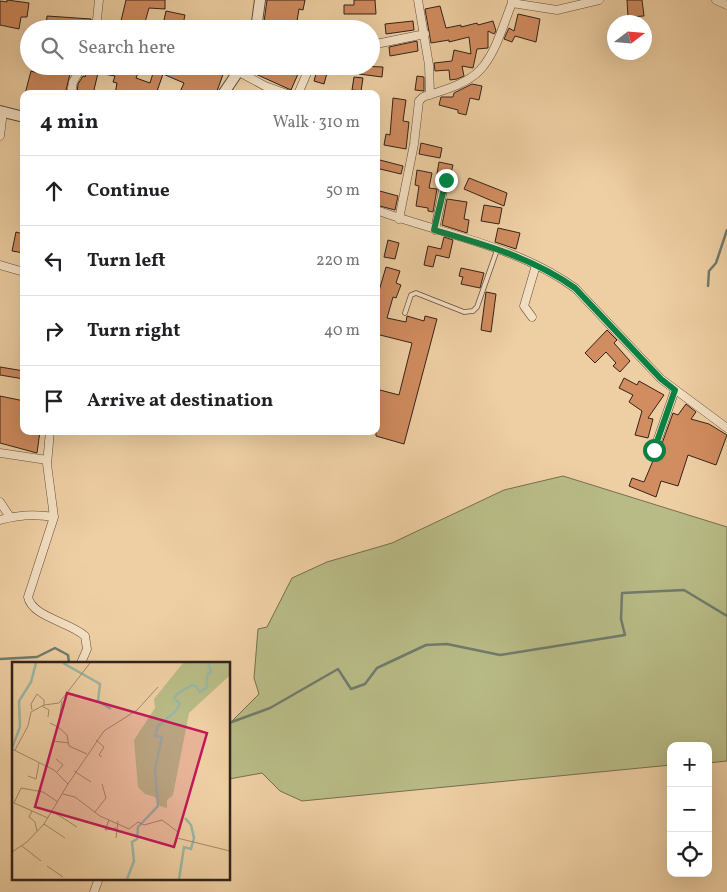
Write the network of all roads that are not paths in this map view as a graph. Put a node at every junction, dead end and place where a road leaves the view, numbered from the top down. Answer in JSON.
{"nodes":[{"id":1,"x":99,"y":0,"type":"edge"},
{"id":2,"x":260,"y":0,"type":"edge"},
{"id":3,"x":418,"y":0,"type":"edge"},
{"id":4,"x":600,"y":0,"type":"edge"},
{"id":5,"x":716,"y":0,"type":"edge"},
{"id":6,"x":512,"y":2,"type":"edge"},
{"id":7,"x":727,"y":5,"type":"edge"},
{"id":8,"x":97,"y":20,"type":"edge"},
{"id":9,"x":257,"y":20,"type":"edge"},
{"id":10,"x":425,"y":34,"type":"junction"},
{"id":11,"x":380,"y":43,"type":"edge"},
{"id":12,"x":77,"y":75,"type":"edge"},
{"id":13,"x":236,"y":75,"type":"edge"},
{"id":14,"x":249,"y":75,"type":"edge"},
{"id":15,"x":306,"y":75,"type":"edge"},
{"id":16,"x":72,"y":90,"type":"edge"},
{"id":17,"x":226,"y":90,"type":"edge"},
{"id":18,"x":276,"y":90,"type":"edge"},
{"id":19,"x":300,"y":90,"type":"edge"},
{"id":20,"x":430,"y":95,"type":"junction"},
{"id":21,"x":1,"y":111,"type":"edge"},
{"id":22,"x":20,"y":116,"type":"edge"},
{"id":23,"x":0,"y":136,"type":"edge"},
{"id":24,"x":446,"y":180,"type":"dead end"},
{"id":25,"x":380,"y":213,"type":"edge"},
{"id":26,"x":400,"y":219,"type":"junction"},
{"id":27,"x":434,"y":230,"type":"junction"},
{"id":28,"x":498,"y":250,"type":"junction"},
{"id":29,"x":0,"y":265,"type":"edge"},
{"id":30,"x":536,"y":265,"type":"junction"},
{"id":31,"x":20,"y":271,"type":"edge"},
{"id":32,"x":405,"y":313,"type":"dead end"},
{"id":33,"x":532,"y":317,"type":"dead end"},
{"id":34,"x":675,"y":390,"type":"junction"},
{"id":35,"x":727,"y":428,"type":"edge"},
{"id":36,"x":50,"y":435,"type":"edge"},
{"id":37,"x":654,"y":450,"type":"dead end"},
{"id":38,"x":0,"y":453,"type":"edge"},
{"id":39,"x":47,"y":460,"type":"junction"},
{"id":40,"x":0,"y":502,"type":"edge"},
{"id":41,"x":10,"y":517,"type":"junction"},
{"id":42,"x":54,"y":517,"type":"junction"},
{"id":43,"x":0,"y":520,"type":"edge"},
{"id":44,"x":82,"y":661,"type":"edge"},
{"id":45,"x":98,"y":880,"type":"edge"},
{"id":46,"x":94,"y":892,"type":"edge"}],
"edges":[{"from":1,"to":8,"type":"street"},
{"from":2,"to":9,"type":"street"},
{"from":3,"to":10,"type":"street"},
{"from":4,"to":6,"type":"street"},
{"from":5,"to":7,"type":"street"},
{"from":6,"to":20,"type":"street"},
{"from":10,"to":11,"type":"street"},
{"from":10,"to":20,"type":"street"},
{"from":12,"to":16,"type":"street"},
{"from":13,"to":17,"type":"street"},
{"from":14,"to":18,"type":"street"},
{"from":15,"to":19,"type":"street"},
{"from":20,"to":26,"type":"street"},
{"from":21,"to":22,"type":"street"},
{"from":21,"to":23,"type":"street"},
{"from":24,"to":27,"type":"street"},
{"from":25,"to":26,"type":"street"},
{"from":26,"to":27,"type":"street"},
{"from":27,"to":28,"type":"street"},
{"from":28,"to":30,"type":"street"},
{"from":28,"to":32,"type":"lane"},
{"from":29,"to":31,"type":"street"},
{"from":30,"to":33,"type":"street"},
{"from":30,"to":34,"type":"street"},
{"from":34,"to":35,"type":"street"},
{"from":34,"to":37,"type":"street"},
{"from":36,"to":39,"type":"street"},
{"from":38,"to":39,"type":"street"},
{"from":39,"to":42,"type":"street"},
{"from":40,"to":41,"type":"street"},
{"from":41,"to":42,"type":"street"},
{"from":41,"to":43,"type":"street"},
{"from":42,"to":44,"type":"street"},
{"from":45,"to":46,"type":"street"}]}
